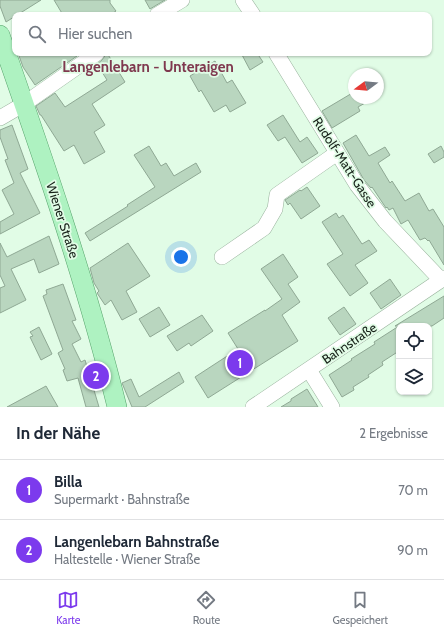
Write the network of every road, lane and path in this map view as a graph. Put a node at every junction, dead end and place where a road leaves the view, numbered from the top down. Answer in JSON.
{"nodes":[{"id":1,"x":182,"y":0,"type":"edge"},
{"id":2,"x":243,"y":0,"type":"edge"},
{"id":3,"x":162,"y":12,"type":"edge"},
{"id":4,"x":250,"y":12,"type":"edge"},
{"id":5,"x":0,"y":35,"type":"edge"},
{"id":6,"x":93,"y":56,"type":"edge"},
{"id":7,"x":278,"y":56,"type":"edge"},
{"id":8,"x":24,"y":104,"type":"junction"},
{"id":9,"x":0,"y":118,"type":"edge"},
{"id":10,"x":337,"y":153,"type":"junction"},
{"id":11,"x":222,"y":257,"type":"dead end"},
{"id":12,"x":443,"y":279,"type":"edge"},
{"id":13,"x":309,"y":370,"type":"junction"},
{"id":14,"x":117,"y":407,"type":"edge"},
{"id":15,"x":254,"y":407,"type":"edge"},
{"id":16,"x":332,"y":407,"type":"edge"}],
"edges":[{"from":1,"to":3,"type":"street"},
{"from":2,"to":4,"type":"street"},
{"from":5,"to":8,"type":"main road","name":"Wiener Straße"},
{"from":6,"to":8,"type":"street"},
{"from":7,"to":10,"type":"street","name":"Rudolf-Matt-Gasse"},
{"from":8,"to":9,"type":"street"},
{"from":8,"to":14,"type":"main road","name":"Wiener Straße"},
{"from":10,"to":11,"type":"street"},
{"from":10,"to":12,"type":"street","name":"Rudolf-Matt-Gasse"},
{"from":12,"to":13,"type":"street","name":"Bahnstraße"},
{"from":13,"to":15,"type":"street","name":"Bahnstraße"},
{"from":13,"to":16,"type":"street"}]}
